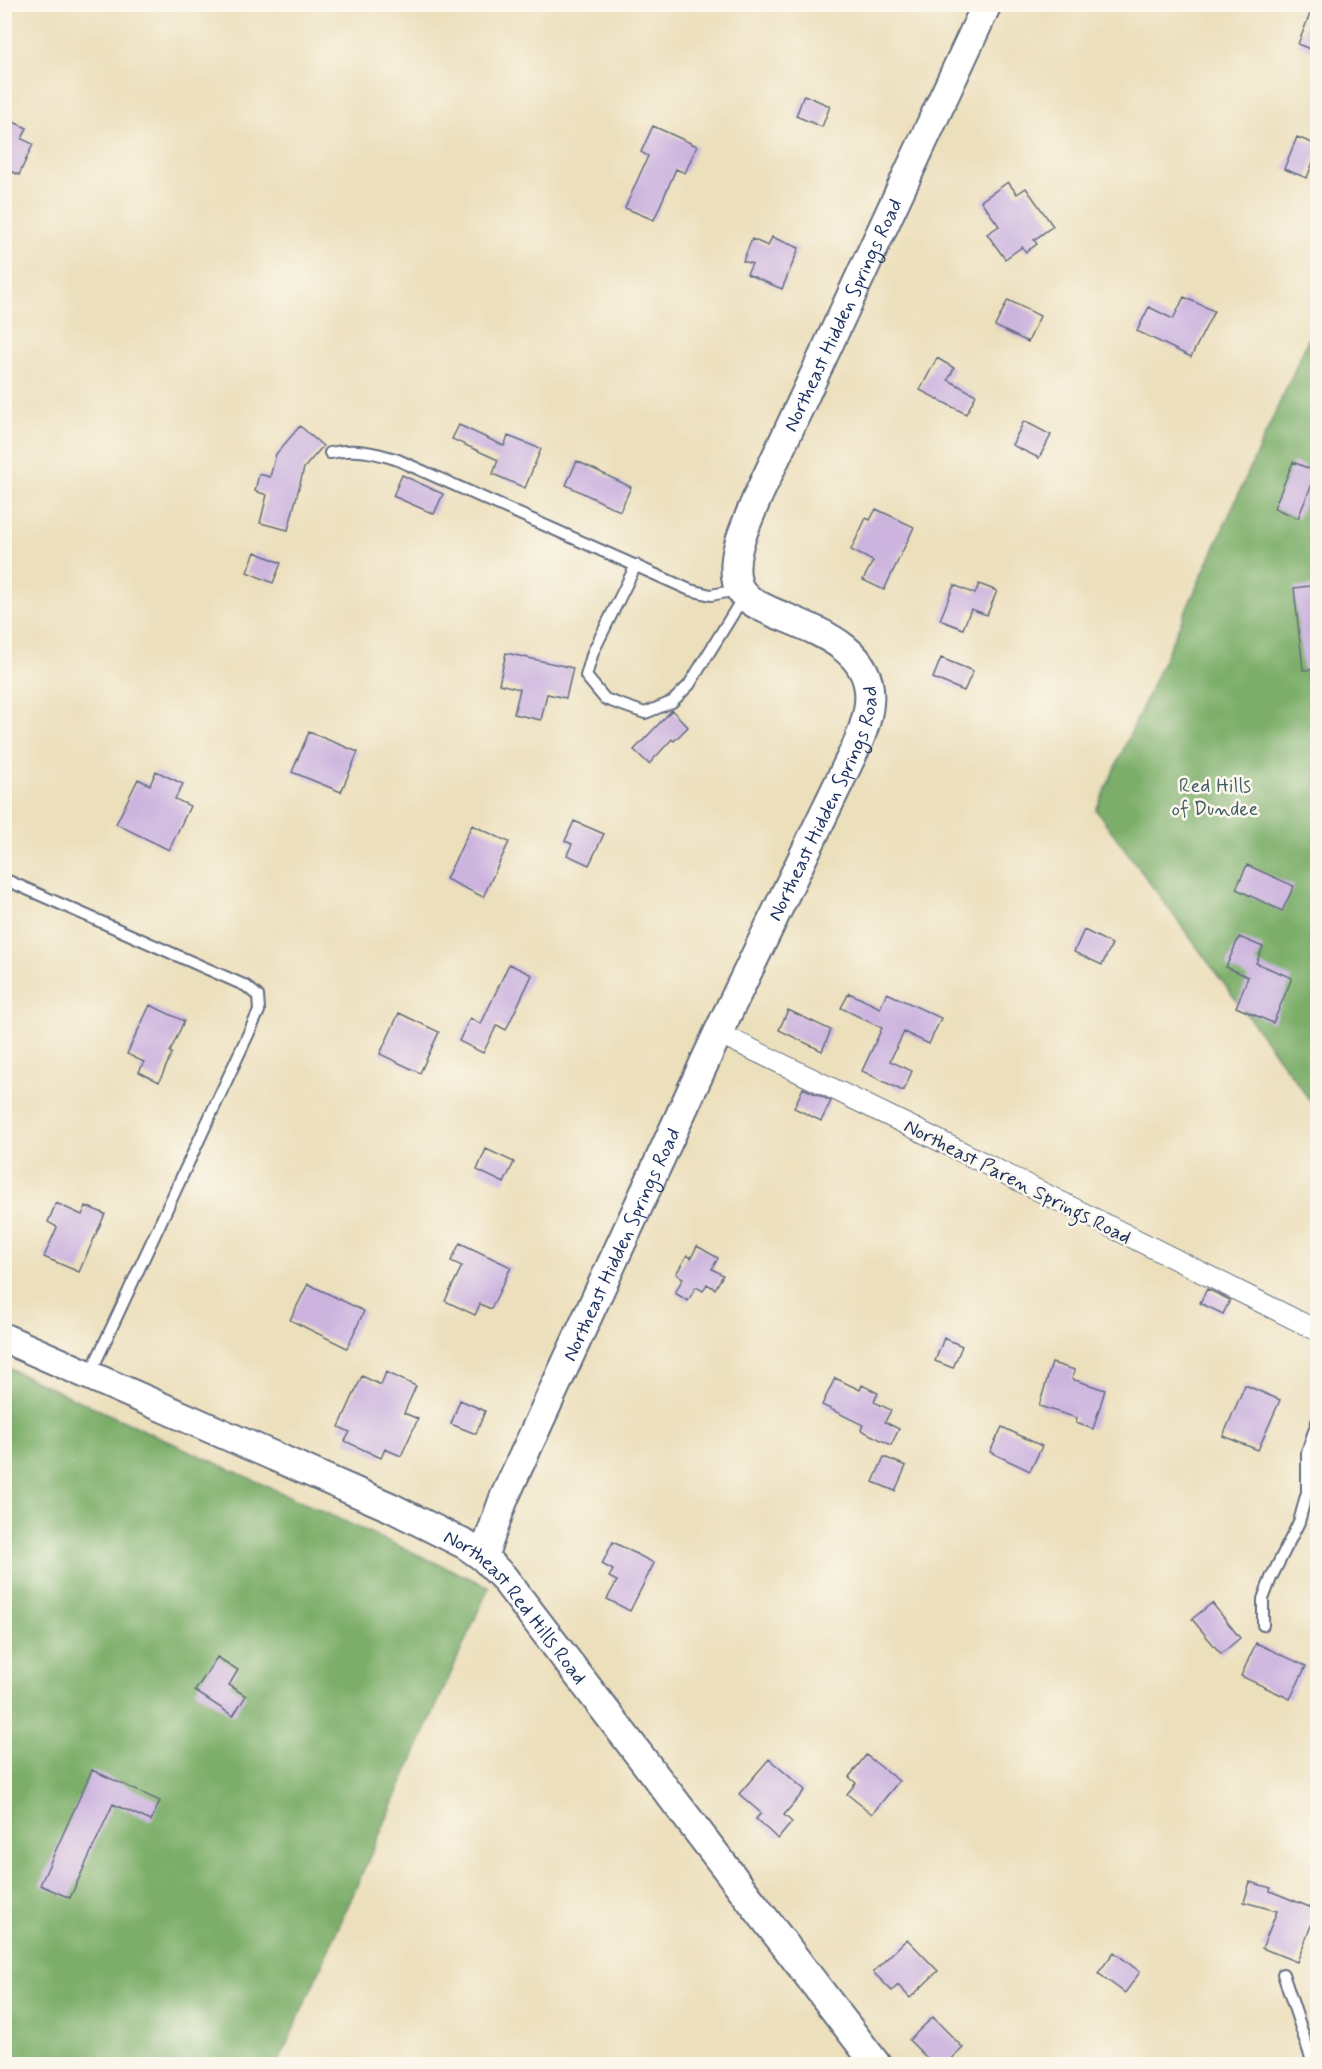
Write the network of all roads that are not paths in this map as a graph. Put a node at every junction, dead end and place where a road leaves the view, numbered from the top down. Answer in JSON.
{"nodes":[{"id":1,"x":987,"y":4,"type":"edge"},
{"id":2,"x":330,"y":453,"type":"dead end"},
{"id":3,"x":636,"y":565,"type":"junction"},
{"id":4,"x":742,"y":592,"type":"junction"},
{"id":5,"x":4,"y":879,"type":"edge"},
{"id":6,"x":718,"y":1033,"type":"junction"},
{"id":7,"x":1317,"y":1331,"type":"edge"},
{"id":8,"x":7,"y":1345,"type":"edge"},
{"id":9,"x":89,"y":1376,"type":"junction"},
{"id":10,"x":1317,"y":1419,"type":"edge"},
{"id":11,"x":483,"y":1557,"type":"junction"},
{"id":12,"x":1263,"y":1625,"type":"dead end"},
{"id":13,"x":1283,"y":1974,"type":"dead end"},
{"id":14,"x":876,"y":2064,"type":"edge"},
{"id":15,"x":1313,"y":2064,"type":"edge"}],
"edges":[{"from":1,"to":4,"type":"street","name":"Northeast Hidden Springs Road"},
{"from":2,"to":3,"type":"lane"},
{"from":3,"to":4,"type":"lane"},
{"from":3,"to":4,"type":"lane"},
{"from":4,"to":6,"type":"street","name":"Northeast Hidden Springs Road"},
{"from":5,"to":9,"type":"lane"},
{"from":6,"to":7,"type":"street","name":"Northeast Paren Springs Road"},
{"from":6,"to":11,"type":"street","name":"Northeast Hidden Springs Road"},
{"from":8,"to":9,"type":"street","name":"Northeast Red Hills Road"},
{"from":9,"to":11,"type":"street","name":"Northeast Red Hills Road"},
{"from":10,"to":12,"type":"lane"},
{"from":11,"to":14,"type":"street","name":"Northeast Red Hills Road"},
{"from":13,"to":15,"type":"lane"}]}
